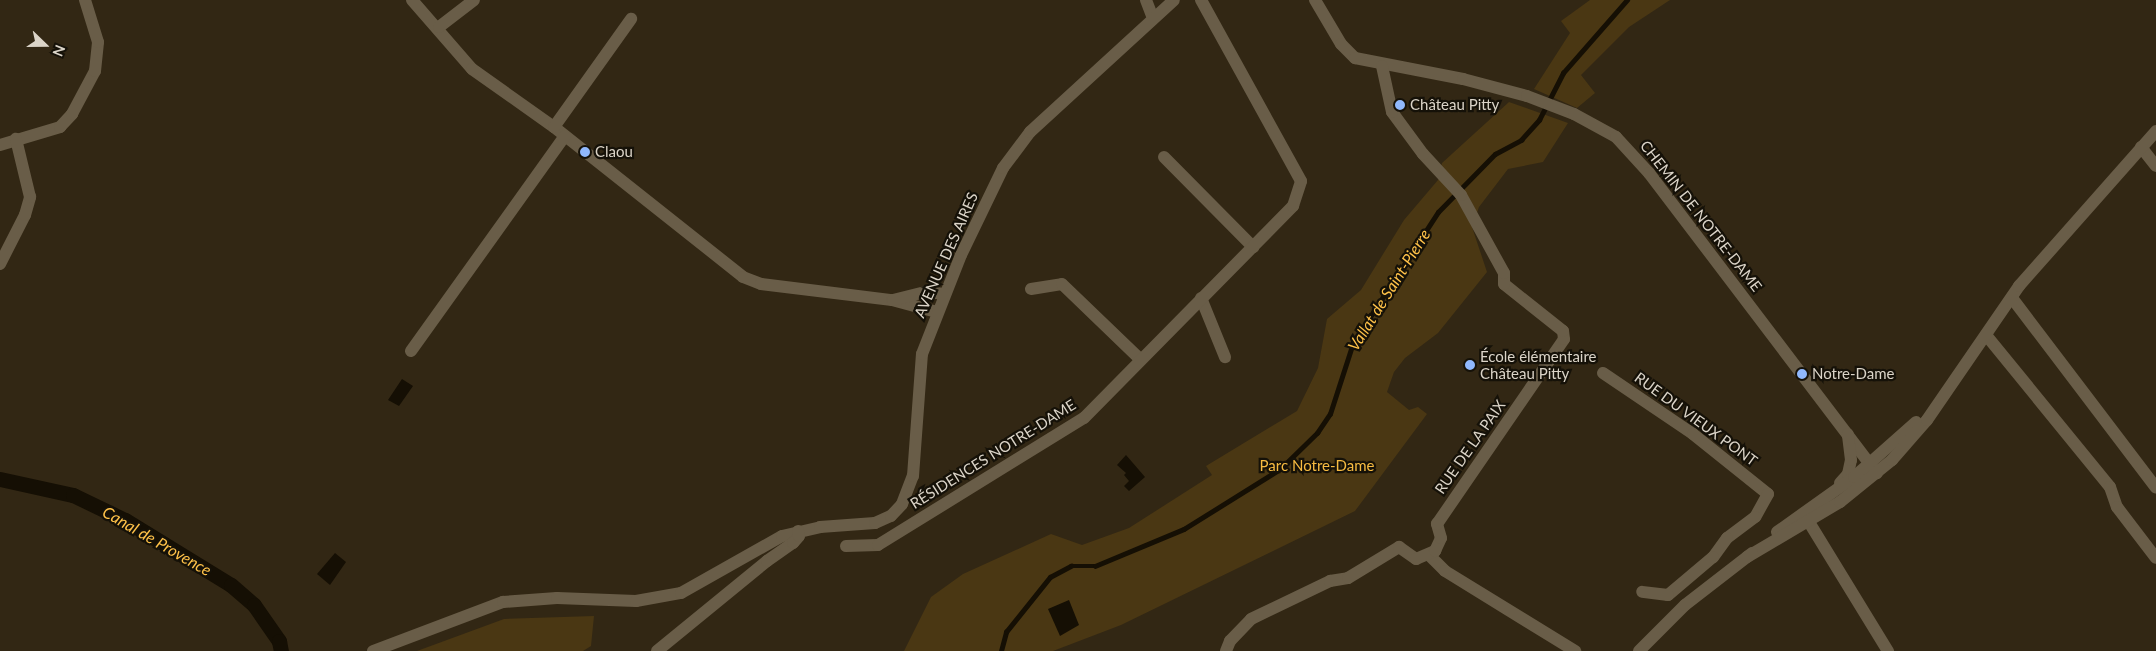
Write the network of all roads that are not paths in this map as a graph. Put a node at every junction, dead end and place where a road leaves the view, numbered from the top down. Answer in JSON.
{"nodes":[{"id":1,"x":85,"y":0,"type":"edge"},
{"id":2,"x":412,"y":0,"type":"edge"},
{"id":3,"x":474,"y":0,"type":"edge"},
{"id":4,"x":1146,"y":0,"type":"edge"},
{"id":5,"x":1174,"y":0,"type":"edge"},
{"id":6,"x":1201,"y":0,"type":"edge"},
{"id":7,"x":1315,"y":0,"type":"edge"},
{"id":8,"x":1153,"y":18,"type":"junction"},
{"id":9,"x":631,"y":19,"type":"dead end"},
{"id":10,"x":439,"y":27,"type":"junction"},
{"id":11,"x":1382,"y":66,"type":"junction"},
{"id":12,"x":554,"y":127,"type":"junction"},
{"id":13,"x":2156,"y":130,"type":"edge"},
{"id":14,"x":565,"y":136,"type":"junction"},
{"id":15,"x":16,"y":140,"type":"junction"},
{"id":16,"x":0,"y":145,"type":"edge"},
{"id":17,"x":2141,"y":147,"type":"junction"},
{"id":18,"x":1164,"y":157,"type":"dead end"},
{"id":19,"x":2156,"y":166,"type":"edge"},
{"id":20,"x":1253,"y":247,"type":"junction"},
{"id":21,"x":0,"y":264,"type":"edge"},
{"id":22,"x":1031,"y":289,"type":"dead end"},
{"id":23,"x":944,"y":294,"type":"junction"},
{"id":24,"x":1202,"y":298,"type":"junction"},
{"id":25,"x":2012,"y":298,"type":"junction"},
{"id":26,"x":892,"y":300,"type":"junction"},
{"id":27,"x":937,"y":312,"type":"junction"},
{"id":28,"x":1986,"y":335,"type":"junction"},
{"id":29,"x":411,"y":351,"type":"dead end"},
{"id":30,"x":1225,"y":357,"type":"dead end"},
{"id":31,"x":1140,"y":359,"type":"junction"},
{"id":32,"x":1603,"y":373,"type":"dead end"},
{"id":33,"x":1848,"y":434,"type":"junction"},
{"id":34,"x":1873,"y":468,"type":"junction"},
{"id":35,"x":2156,"y":488,"type":"edge"},
{"id":36,"x":1834,"y":490,"type":"junction"},
{"id":37,"x":1806,"y":517,"type":"junction"},
{"id":38,"x":798,"y":531,"type":"junction"},
{"id":39,"x":846,"y":546,"type":"dead end"},
{"id":40,"x":1430,"y":556,"type":"junction"},
{"id":41,"x":2156,"y":558,"type":"edge"},
{"id":42,"x":1642,"y":592,"type":"dead end"},
{"id":43,"x":373,"y":651,"type":"edge"},
{"id":44,"x":657,"y":651,"type":"edge"},
{"id":45,"x":1226,"y":651,"type":"edge"},
{"id":46,"x":1575,"y":651,"type":"edge"},
{"id":47,"x":1639,"y":651,"type":"edge"},
{"id":48,"x":1888,"y":651,"type":"edge"}],
"edges":[{"from":1,"to":15,"type":"street"},
{"from":2,"to":10,"type":"street"},
{"from":3,"to":10,"type":"street"},
{"from":4,"to":8,"type":"street"},
{"from":5,"to":8,"type":"street","name":"AVENUE DES AIRES"},
{"from":6,"to":20,"type":"street","name":"RÉSIDENCES NOTRE-DAME"},
{"from":7,"to":11,"type":"street","name":"CHEMIN DE NOTRE-DAME"},
{"from":8,"to":23,"type":"street","name":"AVENUE DES AIRES"},
{"from":9,"to":12,"type":"street"},
{"from":10,"to":12,"type":"street"},
{"from":11,"to":33,"type":"street","name":"CHEMIN DE NOTRE-DAME"},
{"from":11,"to":40,"type":"street","name":"RUE DE LA PAIX"},
{"from":12,"to":14,"type":"street"},
{"from":13,"to":17,"type":"street"},
{"from":14,"to":26,"type":"street"},
{"from":14,"to":29,"type":"street"},
{"from":15,"to":16,"type":"street"},
{"from":15,"to":21,"type":"street"},
{"from":17,"to":19,"type":"street"},
{"from":17,"to":25,"type":"street"},
{"from":18,"to":20,"type":"street"},
{"from":20,"to":24,"type":"street","name":"RÉSIDENCES NOTRE-DAME"},
{"from":22,"to":31,"type":"street"},
{"from":23,"to":26,"type":"street"},
{"from":23,"to":27,"type":"street","name":"AVENUE DES AIRES"},
{"from":24,"to":30,"type":"street"},
{"from":24,"to":31,"type":"street","name":"RÉSIDENCES NOTRE-DAME"},
{"from":25,"to":28,"type":"street"},
{"from":25,"to":35,"type":"street"},
{"from":26,"to":27,"type":"street"},
{"from":27,"to":38,"type":"street","name":"AVENUE DES AIRES"},
{"from":28,"to":34,"type":"street"},
{"from":28,"to":41,"type":"street"},
{"from":31,"to":39,"type":"street","name":"RÉSIDENCES NOTRE-DAME"},
{"from":32,"to":42,"type":"street","name":"RUE DU VIEUX PONT"},
{"from":33,"to":34,"type":"street","name":"CHEMIN DE NOTRE-DAME"},
{"from":33,"to":36,"type":"street"},
{"from":34,"to":36,"type":"street"},
{"from":34,"to":37,"type":"street"},
{"from":36,"to":37,"type":"street"},
{"from":37,"to":47,"type":"street"},
{"from":37,"to":48,"type":"street"},
{"from":38,"to":43,"type":"street","name":"AVENUE DES AIRES"},
{"from":38,"to":44,"type":"street"},
{"from":40,"to":45,"type":"street"},
{"from":40,"to":46,"type":"street"}]}
